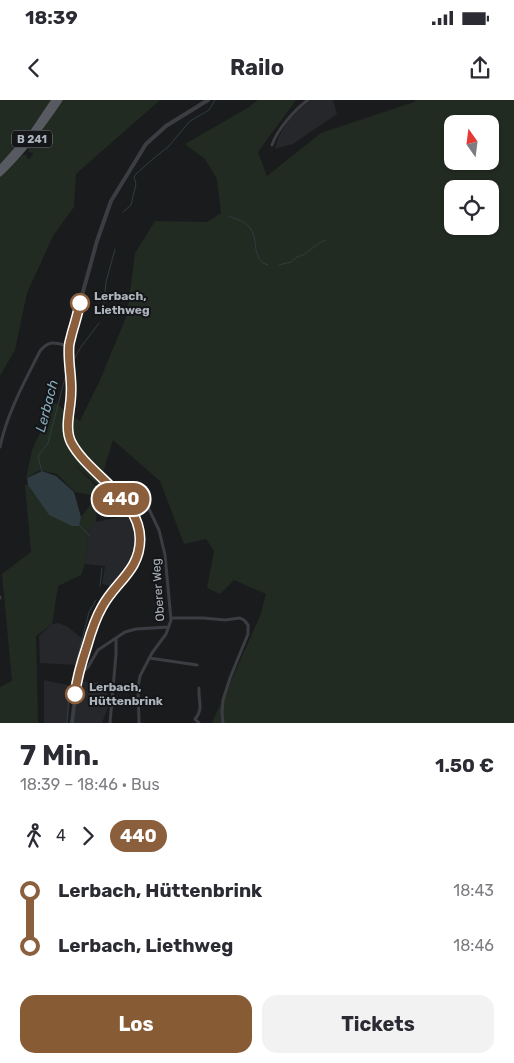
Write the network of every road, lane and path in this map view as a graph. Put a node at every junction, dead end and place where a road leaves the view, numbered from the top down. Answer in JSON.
{"nodes":[{"id":1,"x":54,"y":100,"type":"edge"},
{"id":2,"x":60,"y":100,"type":"edge"},
{"id":3,"x":208,"y":100,"type":"edge"},
{"id":4,"x":308,"y":100,"type":"edge"},
{"id":5,"x":272,"y":145,"type":"dead end"},
{"id":6,"x":0,"y":168,"type":"edge"},
{"id":7,"x":0,"y":174,"type":"edge"},
{"id":8,"x":68,"y":346,"type":"junction"},
{"id":9,"x":0,"y":447,"type":"edge"},
{"id":10,"x":101,"y":478,"type":"junction"},
{"id":11,"x":173,"y":618,"type":"dead end"},
{"id":12,"x":169,"y":627,"type":"junction"},
{"id":13,"x":116,"y":638,"type":"junction"},
{"id":14,"x":149,"y":658,"type":"junction"},
{"id":15,"x":197,"y":665,"type":"dead end"},
{"id":16,"x":78,"y":676,"type":"junction"},
{"id":17,"x":199,"y":688,"type":"dead end"},
{"id":18,"x":72,"y":723,"type":"edge"},
{"id":19,"x":110,"y":723,"type":"edge"},
{"id":20,"x":139,"y":723,"type":"edge"},
{"id":21,"x":199,"y":723,"type":"edge"},
{"id":22,"x":223,"y":723,"type":"edge"}],
"edges":[{"from":1,"to":6,"type":"main road","number":"B 241"},
{"from":2,"to":7,"type":"main road","number":"B 241"},
{"from":3,"to":8,"type":"street"},
{"from":4,"to":5,"type":"street"},
{"from":8,"to":9,"type":"street"},
{"from":8,"to":10,"type":"street"},
{"from":10,"to":12,"type":"street","name":"Oberer Weg"},
{"from":10,"to":16,"type":"street"},
{"from":11,"to":22,"type":"street"},
{"from":12,"to":13,"type":"street"},
{"from":12,"to":14,"type":"street","name":"Oberer Weg"},
{"from":13,"to":16,"type":"street"},
{"from":13,"to":19,"type":"street"},
{"from":14,"to":15,"type":"street"},
{"from":14,"to":20,"type":"street","name":"Oberer Weg"},
{"from":16,"to":18,"type":"street"},
{"from":17,"to":21,"type":"street"}]}
